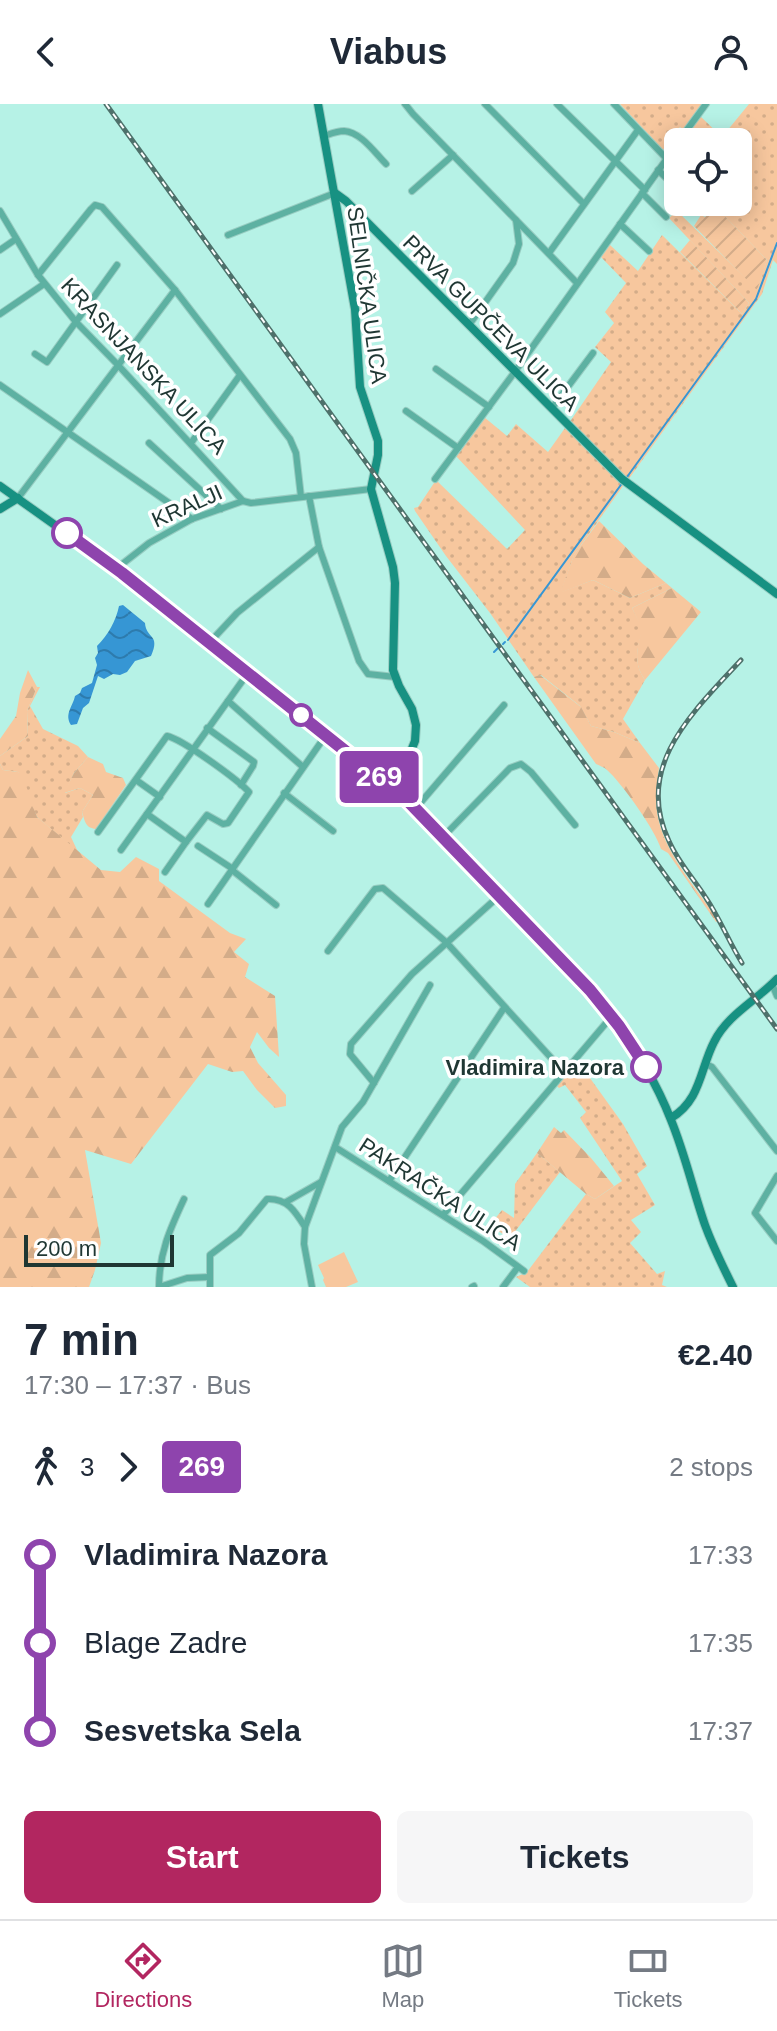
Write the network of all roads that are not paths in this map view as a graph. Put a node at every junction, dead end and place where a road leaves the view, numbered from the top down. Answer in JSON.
{"nodes":[{"id":1,"x":318,"y":104,"type":"edge"},
{"id":2,"x":405,"y":104,"type":"edge"},
{"id":3,"x":485,"y":104,"type":"edge"},
{"id":4,"x":557,"y":104,"type":"edge"},
{"id":5,"x":614,"y":104,"type":"edge"},
{"id":6,"x":706,"y":104,"type":"edge"},
{"id":7,"x":688,"y":128,"type":"edge"},
{"id":8,"x":638,"y":130,"type":"junction"},
{"id":9,"x":324,"y":136,"type":"junction"},
{"id":10,"x":453,"y":155,"type":"junction"},
{"id":11,"x":664,"y":156,"type":"edge"},
{"id":12,"x":664,"y":161,"type":"edge"},
{"id":13,"x":616,"y":163,"type":"junction"},
{"id":14,"x":386,"y":164,"type":"dead end"},
{"id":15,"x":658,"y":170,"type":"junction"},
{"id":16,"x":664,"y":176,"type":"edge"},
{"id":17,"x":412,"y":191,"type":"dead end"},
{"id":18,"x":644,"y":192,"type":"junction"},
{"id":19,"x":335,"y":193,"type":"junction"},
{"id":20,"x":584,"y":204,"type":"junction"},
{"id":21,"x":0,"y":211,"type":"edge"},
{"id":22,"x":666,"y":217,"type":"dead end"},
{"id":23,"x":516,"y":220,"type":"junction"},
{"id":24,"x":620,"y":224,"type":"junction"},
{"id":25,"x":228,"y":235,"type":"dead end"},
{"id":26,"x":16,"y":239,"type":"junction"},
{"id":27,"x":0,"y":250,"type":"edge"},
{"id":28,"x":649,"y":251,"type":"dead end"},
{"id":29,"x":549,"y":253,"type":"junction"},
{"id":30,"x":117,"y":265,"type":"dead end"},
{"id":31,"x":38,"y":275,"type":"junction"},
{"id":32,"x":577,"y":283,"type":"junction"},
{"id":33,"x":44,"y":284,"type":"junction"},
{"id":34,"x":175,"y":290,"type":"junction"},
{"id":35,"x":0,"y":314,"type":"edge"},
{"id":36,"x":76,"y":322,"type":"junction"},
{"id":37,"x":469,"y":325,"type":"junction"},
{"id":38,"x":593,"y":353,"type":"dead end"},
{"id":39,"x":35,"y":354,"type":"dead end"},
{"id":40,"x":117,"y":364,"type":"junction"},
{"id":41,"x":436,"y":369,"type":"dead end"},
{"id":42,"x":515,"y":371,"type":"junction"},
{"id":43,"x":240,"y":375,"type":"junction"},
{"id":44,"x":0,"y":385,"type":"edge"},
{"id":45,"x":489,"y":407,"type":"junction"},
{"id":46,"x":552,"y":408,"type":"junction"},
{"id":47,"x":406,"y":411,"type":"dead end"},
{"id":48,"x":68,"y":433,"type":"junction"},
{"id":49,"x":149,"y":443,"type":"dead end"},
{"id":50,"x":191,"y":443,"type":"junction"},
{"id":51,"x":458,"y":448,"type":"junction"},
{"id":52,"x":435,"y":479,"type":"dead end"},
{"id":53,"x":0,"y":486,"type":"edge"},
{"id":54,"x":371,"y":489,"type":"junction"},
{"id":55,"x":305,"y":497,"type":"junction"},
{"id":56,"x":18,"y":498,"type":"junction"},
{"id":57,"x":243,"y":501,"type":"junction"},
{"id":58,"x":0,"y":509,"type":"edge"},
{"id":59,"x":221,"y":509,"type":"junction"},
{"id":60,"x":192,"y":519,"type":"junction"},
{"id":61,"x":319,"y":547,"type":"junction"},
{"id":62,"x":121,"y":565,"type":"dead end"},
{"id":63,"x":777,"y":594,"type":"edge"},
{"id":64,"x":210,"y":642,"type":"junction"},
{"id":65,"x":248,"y":673,"type":"junction"},
{"id":66,"x":395,"y":677,"type":"junction"},
{"id":67,"x":228,"y":701,"type":"junction"},
{"id":68,"x":504,"y":705,"type":"dead end"},
{"id":69,"x":207,"y":728,"type":"junction"},
{"id":70,"x":326,"y":735,"type":"junction"},
{"id":71,"x":193,"y":750,"type":"junction"},
{"id":72,"x":303,"y":767,"type":"junction"},
{"id":73,"x":136,"y":780,"type":"junction"},
{"id":74,"x":241,"y":785,"type":"junction"},
{"id":75,"x":392,"y":787,"type":"junction"},
{"id":76,"x":284,"y":793,"type":"junction"},
{"id":77,"x":160,"y":797,"type":"junction"},
{"id":78,"x":416,"y":808,"type":"junction"},
{"id":79,"x":147,"y":814,"type":"junction"},
{"id":80,"x":575,"y":825,"type":"dead end"},
{"id":81,"x":333,"y":831,"type":"dead end"},
{"id":82,"x":98,"y":832,"type":"dead end"},
{"id":83,"x":443,"y":837,"type":"junction"},
{"id":84,"x":186,"y":842,"type":"junction"},
{"id":85,"x":198,"y":846,"type":"dead end"},
{"id":86,"x":121,"y":850,"type":"dead end"},
{"id":87,"x":233,"y":870,"type":"junction"},
{"id":88,"x":165,"y":872,"type":"dead end"},
{"id":89,"x":497,"y":898,"type":"junction"},
{"id":90,"x":208,"y":904,"type":"dead end"},
{"id":91,"x":276,"y":905,"type":"dead end"},
{"id":92,"x":446,"y":942,"type":"junction"},
{"id":93,"x":328,"y":951,"type":"dead end"},
{"id":94,"x":774,"y":982,"type":"edge"},
{"id":95,"x":430,"y":985,"type":"dead end"},
{"id":96,"x":777,"y":996,"type":"edge"},
{"id":97,"x":504,"y":1008,"type":"junction"},
{"id":98,"x":612,"y":1016,"type":"junction"},
{"id":99,"x":706,"y":1064,"type":"junction"},
{"id":100,"x":563,"y":1071,"type":"junction"},
{"id":101,"x":374,"y":1083,"type":"junction"},
{"id":102,"x":671,"y":1118,"type":"junction"},
{"id":103,"x":335,"y":1147,"type":"junction"},
{"id":104,"x":777,"y":1151,"type":"edge"},
{"id":105,"x":777,"y":1176,"type":"edge"},
{"id":106,"x":389,"y":1181,"type":"junction"},
{"id":107,"x":321,"y":1182,"type":"junction"},
{"id":108,"x":184,"y":1199,"type":"dead end"},
{"id":109,"x":286,"y":1202,"type":"junction"},
{"id":110,"x":443,"y":1215,"type":"junction"},
{"id":111,"x":305,"y":1227,"type":"junction"},
{"id":112,"x":777,"y":1241,"type":"edge"},
{"id":113,"x":210,"y":1277,"type":"junction"},
{"id":114,"x":210,"y":1287,"type":"edge"},
{"id":115,"x":312,"y":1287,"type":"edge"},
{"id":116,"x":503,"y":1287,"type":"edge"},
{"id":117,"x":733,"y":1287,"type":"edge"}],
"edges":[{"from":1,"to":9,"type":"street","name":"SELNIČKA ULICA"},
{"from":2,"to":10,"type":"street"},
{"from":3,"to":20,"type":"street"},
{"from":4,"to":13,"type":"street"},
{"from":5,"to":8,"type":"street"},
{"from":6,"to":7,"type":"street"},
{"from":8,"to":11,"type":"street"},
{"from":8,"to":13,"type":"street"},
{"from":9,"to":14,"type":"street"},
{"from":9,"to":19,"type":"street","name":"SELNIČKA ULICA"},
{"from":10,"to":17,"type":"street"},
{"from":10,"to":23,"type":"street"},
{"from":12,"to":15,"type":"street"},
{"from":13,"to":18,"type":"street"},
{"from":13,"to":20,"type":"street"},
{"from":15,"to":16,"type":"street"},
{"from":15,"to":18,"type":"street"},
{"from":18,"to":22,"type":"street"},
{"from":18,"to":24,"type":"street"},
{"from":19,"to":25,"type":"street"},
{"from":19,"to":37,"type":"street","name":"PRVA GUPČEVA ULICA"},
{"from":19,"to":54,"type":"street","name":"SELNIČKA ULICA"},
{"from":20,"to":29,"type":"street"},
{"from":21,"to":26,"type":"street","name":"KRASNJANSKA ULICA"},
{"from":23,"to":29,"type":"street"},
{"from":23,"to":37,"type":"street"},
{"from":24,"to":28,"type":"street"},
{"from":24,"to":32,"type":"street"},
{"from":26,"to":27,"type":"street"},
{"from":26,"to":31,"type":"street","name":"KRASNJANSKA ULICA"},
{"from":29,"to":32,"type":"street"},
{"from":30,"to":36,"type":"street"},
{"from":31,"to":33,"type":"street","name":"KRASNJANSKA ULICA"},
{"from":31,"to":34,"type":"street"},
{"from":32,"to":42,"type":"street"},
{"from":33,"to":35,"type":"street"},
{"from":33,"to":36,"type":"street","name":"KRASNJANSKA ULICA"},
{"from":34,"to":40,"type":"street"},
{"from":34,"to":43,"type":"street"},
{"from":36,"to":39,"type":"street"},
{"from":36,"to":40,"type":"street","name":"KRASNJANSKA ULICA"},
{"from":37,"to":42,"type":"street","name":"PRVA GUPČEVA ULICA"},
{"from":38,"to":46,"type":"street"},
{"from":40,"to":48,"type":"street"},
{"from":40,"to":50,"type":"street","name":"KRASNJANSKA ULICA"},
{"from":41,"to":45,"type":"street"},
{"from":42,"to":45,"type":"street"},
{"from":42,"to":46,"type":"street","name":"PRVA GUPČEVA ULICA"},
{"from":43,"to":50,"type":"street"},
{"from":43,"to":55,"type":"street"},
{"from":44,"to":48,"type":"street"},
{"from":45,"to":51,"type":"street"},
{"from":46,"to":63,"type":"street","name":"PRVA GUPČEVA ULICA"},
{"from":47,"to":51,"type":"street"},
{"from":48,"to":56,"type":"street"},
{"from":48,"to":60,"type":"street"},
{"from":49,"to":59,"type":"street"},
{"from":50,"to":57,"type":"street","name":"KRASNJANSKA ULICA"},
{"from":51,"to":52,"type":"street"},
{"from":53,"to":56,"type":"street"},
{"from":54,"to":55,"type":"street","name":"KRALJI"},
{"from":54,"to":66,"type":"street"},
{"from":55,"to":57,"type":"street","name":"KRALJI"},
{"from":55,"to":61,"type":"street"},
{"from":56,"to":58,"type":"street"},
{"from":56,"to":64,"type":"street"},
{"from":57,"to":59,"type":"street","name":"KRALJI"},
{"from":59,"to":60,"type":"street","name":"KRALJI"},
{"from":60,"to":62,"type":"street","name":"KRALJI"},
{"from":61,"to":64,"type":"street"},
{"from":61,"to":66,"type":"street"},
{"from":64,"to":65,"type":"street"},
{"from":65,"to":67,"type":"street"},
{"from":65,"to":70,"type":"street"},
{"from":66,"to":75,"type":"street"},
{"from":67,"to":69,"type":"street"},
{"from":67,"to":72,"type":"street"},
{"from":68,"to":78,"type":"street"},
{"from":69,"to":71,"type":"street"},
{"from":69,"to":74,"type":"street"},
{"from":70,"to":72,"type":"street"},
{"from":70,"to":75,"type":"street"},
{"from":71,"to":73,"type":"street"},
{"from":71,"to":74,"type":"street"},
{"from":71,"to":77,"type":"street"},
{"from":72,"to":76,"type":"street"},
{"from":73,"to":77,"type":"street"},
{"from":73,"to":82,"type":"street"},
{"from":74,"to":84,"type":"street"},
{"from":75,"to":78,"type":"street"},
{"from":76,"to":81,"type":"street"},
{"from":76,"to":87,"type":"street"},
{"from":77,"to":79,"type":"street"},
{"from":78,"to":83,"type":"street"},
{"from":79,"to":84,"type":"street"},
{"from":79,"to":86,"type":"street"},
{"from":80,"to":83,"type":"street"},
{"from":83,"to":89,"type":"street"},
{"from":84,"to":88,"type":"street"},
{"from":85,"to":87,"type":"street"},
{"from":87,"to":90,"type":"street"},
{"from":87,"to":91,"type":"street"},
{"from":89,"to":92,"type":"street"},
{"from":89,"to":98,"type":"street"},
{"from":92,"to":93,"type":"street"},
{"from":92,"to":97,"type":"street"},
{"from":92,"to":101,"type":"street"},
{"from":94,"to":96,"type":"street"},
{"from":94,"to":99,"type":"street"},
{"from":95,"to":101,"type":"street"},
{"from":97,"to":100,"type":"street"},
{"from":97,"to":106,"type":"street"},
{"from":98,"to":100,"type":"street"},
{"from":98,"to":102,"type":"street"},
{"from":99,"to":102,"type":"street"},
{"from":99,"to":104,"type":"street"},
{"from":100,"to":110,"type":"street"},
{"from":101,"to":103,"type":"street"},
{"from":102,"to":117,"type":"street"},
{"from":103,"to":106,"type":"street","name":"PAKRAČKA ULICA"},
{"from":103,"to":107,"type":"street"},
{"from":105,"to":112,"type":"street"},
{"from":106,"to":110,"type":"street","name":"PAKRAČKA ULICA"},
{"from":107,"to":109,"type":"street"},
{"from":107,"to":111,"type":"street"},
{"from":108,"to":113,"type":"street"},
{"from":109,"to":111,"type":"street"},
{"from":109,"to":113,"type":"street"},
{"from":110,"to":116,"type":"street","name":"PAKRAČKA ULICA"},
{"from":111,"to":115,"type":"street"},
{"from":113,"to":114,"type":"street"}]}
